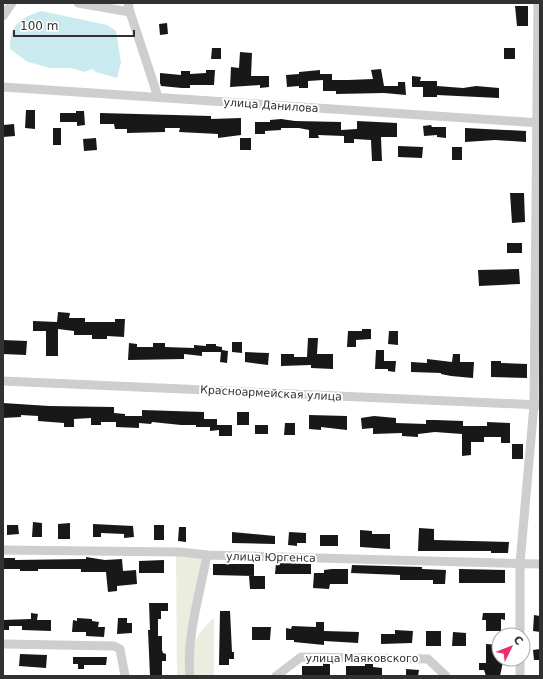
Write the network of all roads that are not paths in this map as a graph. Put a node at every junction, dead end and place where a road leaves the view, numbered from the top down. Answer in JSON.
{"nodes":[{"id":1,"x":12,"y":3,"type":"edge"},
{"id":2,"x":78,"y":3,"type":"edge"},
{"id":3,"x":538,"y":3,"type":"edge"},
{"id":4,"x":129,"y":8,"type":"edge"},
{"id":5,"x":3,"y":16,"type":"edge"},
{"id":6,"x":3,"y":86,"type":"edge"},
{"id":7,"x":158,"y":97,"type":"junction"},
{"id":8,"x":538,"y":123,"type":"edge"},
{"id":9,"x":3,"y":381,"type":"edge"},
{"id":10,"x":537,"y":405,"type":"edge"},
{"id":11,"x":3,"y":550,"type":"edge"},
{"id":12,"x":208,"y":555,"type":"junction"},
{"id":13,"x":520,"y":563,"type":"junction"},
{"id":14,"x":540,"y":564,"type":"edge"},
{"id":15,"x":520,"y":627,"type":"edge"},
{"id":16,"x":3,"y":644,"type":"edge"},
{"id":17,"x":124,"y":676,"type":"edge"},
{"id":18,"x":190,"y":676,"type":"edge"},
{"id":19,"x":276,"y":676,"type":"edge"},
{"id":20,"x":446,"y":676,"type":"edge"}],
"edges":[{"from":1,"to":5,"type":"street"},
{"from":2,"to":4,"type":"street"},
{"from":3,"to":8,"type":"street"},
{"from":4,"to":7,"type":"street"},
{"from":6,"to":7,"type":"street","name":"улица Данилова"},
{"from":7,"to":8,"type":"street","name":"улица Данилова"},
{"from":8,"to":10,"type":"street"},
{"from":9,"to":10,"type":"street","name":"Красноармейская улица"},
{"from":10,"to":13,"type":"street"},
{"from":11,"to":12,"type":"street","name":"улица Юргенса"},
{"from":12,"to":13,"type":"street","name":"улица Юргенса"},
{"from":12,"to":18,"type":"street"},
{"from":13,"to":14,"type":"street","name":"улица Юргенса"},
{"from":13,"to":15,"type":"street"},
{"from":16,"to":17,"type":"street"},
{"from":19,"to":20,"type":"street","name":"улица Маяковского"}]}
